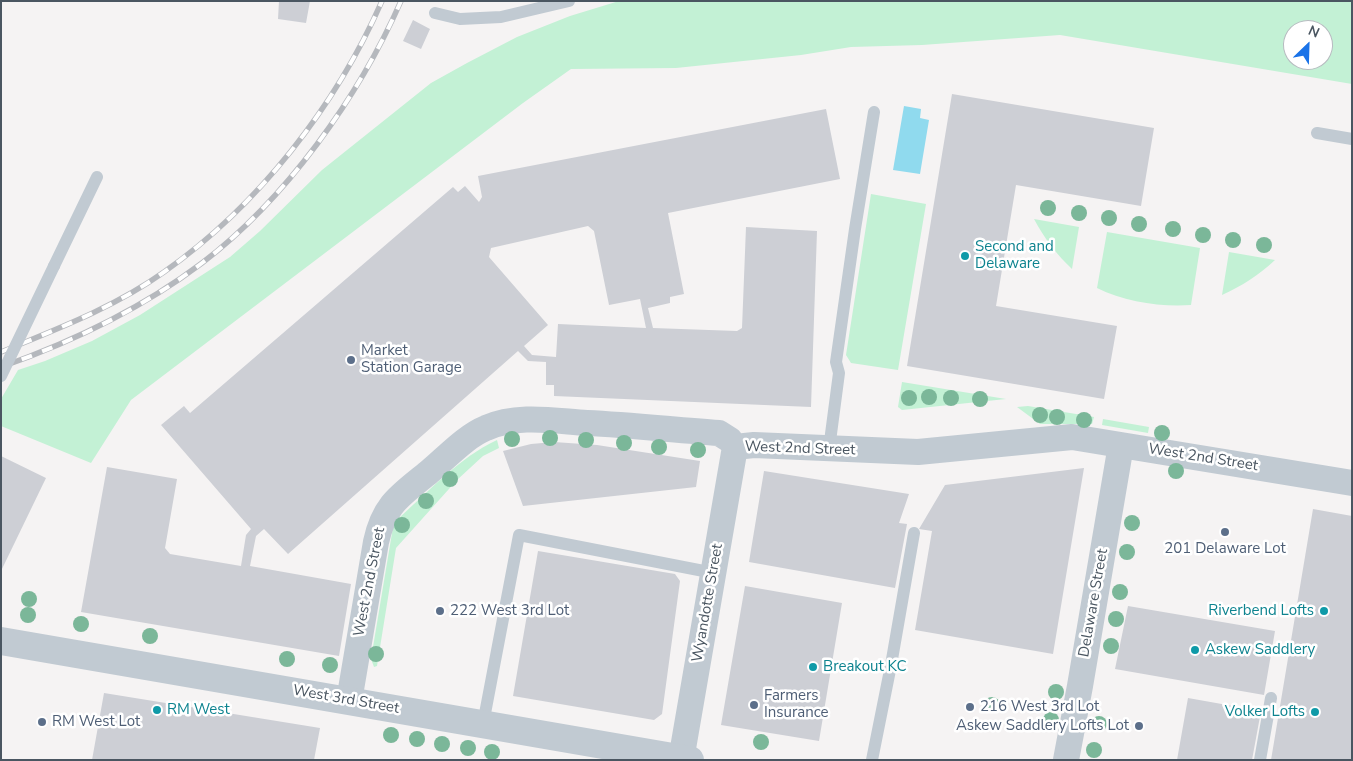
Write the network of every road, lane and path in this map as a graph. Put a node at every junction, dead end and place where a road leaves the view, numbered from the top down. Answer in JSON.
{"nodes":[{"id":1,"x":569,"y":1,"type":"edge"},
{"id":2,"x":435,"y":13,"type":"dead end"},
{"id":3,"x":874,"y":112,"type":"dead end"},
{"id":4,"x":1317,"y":133,"type":"dead end"},
{"id":5,"x":1352,"y":139,"type":"edge"},
{"id":6,"x":97,"y":178,"type":"dead end"},
{"id":7,"x":1,"y":376,"type":"edge"},
{"id":8,"x":1121,"y":445,"type":"junction"},
{"id":9,"x":735,"y":447,"type":"junction"},
{"id":10,"x":829,"y":449,"type":"junction"},
{"id":11,"x":1352,"y":483,"type":"edge"},
{"id":12,"x":914,"y":533,"type":"dead end"},
{"id":13,"x":714,"y":573,"type":"junction"},
{"id":14,"x":1,"y":641,"type":"edge"},
{"id":15,"x":1271,"y":698,"type":"dead end"},
{"id":16,"x":349,"y":701,"type":"junction"},
{"id":17,"x":483,"y":724,"type":"junction"},
{"id":18,"x":684,"y":759,"type":"edge"},
{"id":19,"x":872,"y":760,"type":"edge"},
{"id":20,"x":1066,"y":760,"type":"edge"},
{"id":21,"x":1260,"y":760,"type":"edge"}],
"edges":[{"from":1,"to":2,"type":"lane"},
{"from":3,"to":10,"type":"lane"},
{"from":4,"to":5,"type":"lane"},
{"from":6,"to":7,"type":"lane","bridge":true},
{"from":8,"to":10,"type":"street","name":"West 2nd Street"},
{"from":8,"to":11,"type":"street","name":"West 2nd Street"},
{"from":8,"to":20,"type":"street","name":"Delaware Street"},
{"from":9,"to":10,"type":"street","name":"West 2nd Street"},
{"from":9,"to":13,"type":"street","name":"Wyandotte Street"},
{"from":9,"to":16,"type":"street","name":"West 2nd Street"},
{"from":12,"to":19,"type":"lane"},
{"from":13,"to":17,"type":"lane"},
{"from":13,"to":18,"type":"street","name":"Wyandotte Street"},
{"from":14,"to":16,"type":"street","name":"West 3rd Street"},
{"from":15,"to":21,"type":"lane"},
{"from":16,"to":17,"type":"street","name":"West 3rd Street"},
{"from":17,"to":18,"type":"street","name":"West 3rd Street"}]}
